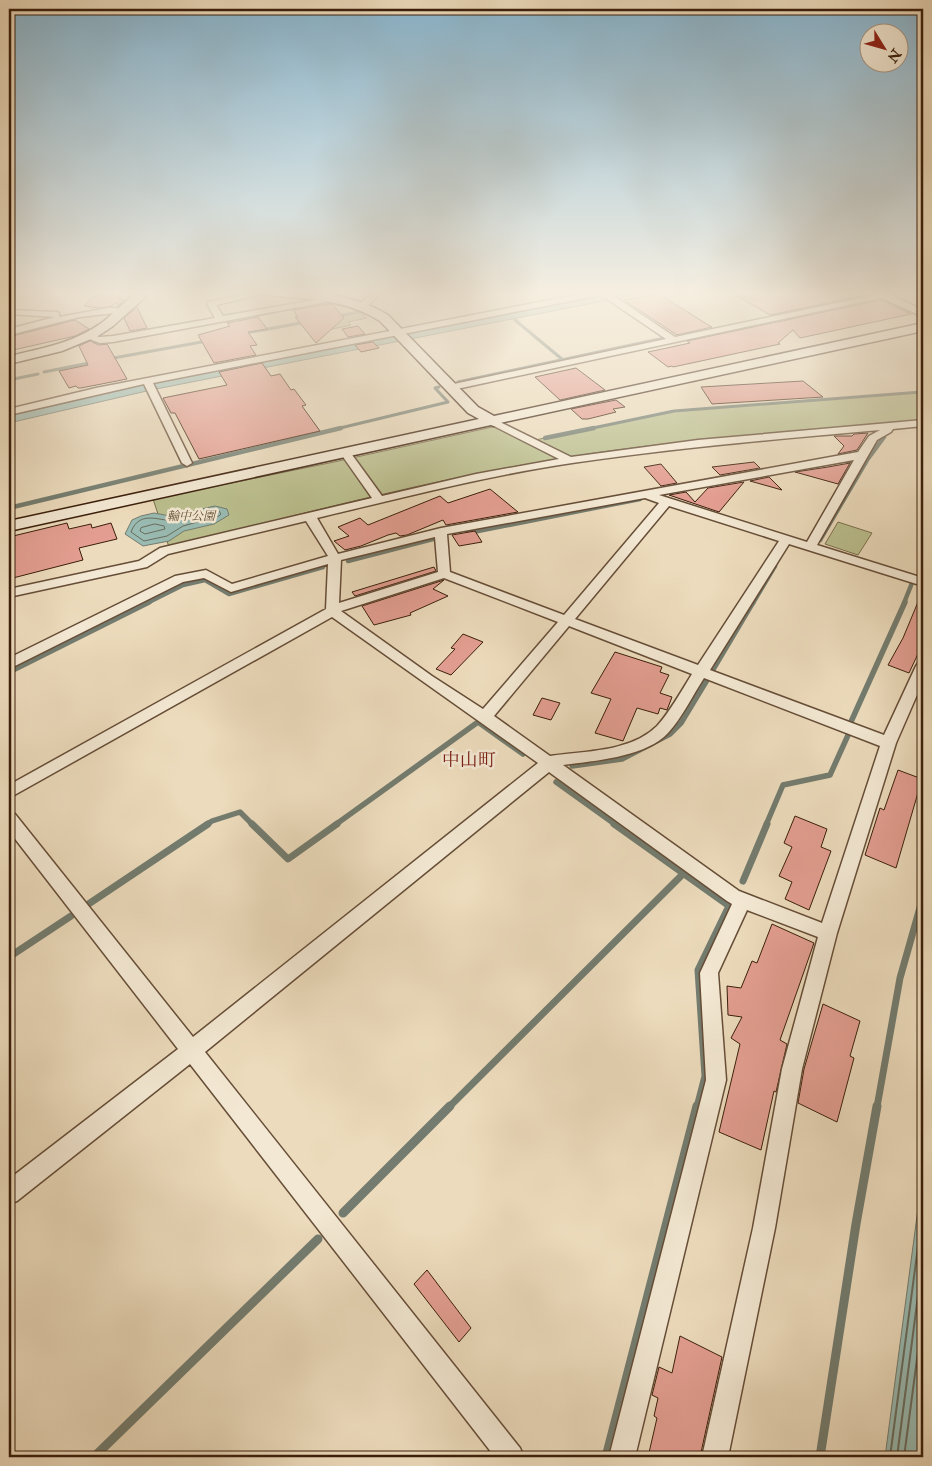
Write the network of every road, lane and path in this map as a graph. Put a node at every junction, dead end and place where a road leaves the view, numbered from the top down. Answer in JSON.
{"nodes":[{"id":1,"x":279,"y":360,"type":"edge"},
{"id":2,"x":425,"y":360,"type":"edge"},
{"id":3,"x":578,"y":360,"type":"edge"},
{"id":4,"x":738,"y":360,"type":"edge"},
{"id":5,"x":762,"y":360,"type":"edge"},
{"id":6,"x":149,"y":385,"type":"junction"},
{"id":7,"x":452,"y":387,"type":"junction"},
{"id":8,"x":9,"y":412,"type":"edge"},
{"id":9,"x":488,"y":419,"type":"junction"},
{"id":10,"x":923,"y":423,"type":"edge"},
{"id":11,"x":889,"y":426,"type":"junction"},
{"id":12,"x":346,"y":454,"type":"junction"},
{"id":13,"x":862,"y":456,"type":"junction"},
{"id":14,"x":570,"y":460,"type":"junction"},
{"id":15,"x":187,"y":463,"type":"dead end"},
{"id":16,"x":645,"y":494,"type":"junction"},
{"id":17,"x":378,"y":500,"type":"junction"},
{"id":18,"x":667,"y":501,"type":"junction"},
{"id":19,"x":9,"y":516,"type":"edge"},
{"id":20,"x":310,"y":517,"type":"junction"},
{"id":21,"x":9,"y":526,"type":"edge"},
{"id":22,"x":441,"y":532,"type":"junction"},
{"id":23,"x":786,"y":539,"type":"junction"},
{"id":24,"x":810,"y":546,"type":"junction"},
{"id":25,"x":335,"y":558,"type":"junction"},
{"id":26,"x":444,"y":574,"type":"junction"},
{"id":27,"x":923,"y":582,"type":"edge"},
{"id":28,"x":9,"y":594,"type":"edge"},
{"id":29,"x":333,"y":610,"type":"junction"},
{"id":30,"x":567,"y":622,"type":"junction"},
{"id":31,"x":9,"y":664,"type":"edge"},
{"id":32,"x":923,"y":666,"type":"edge"},
{"id":33,"x":702,"y":672,"type":"junction"},
{"id":34,"x":485,"y":717,"type":"junction"},
{"id":35,"x":888,"y":743,"type":"junction"},
{"id":36,"x":547,"y":763,"type":"junction"},
{"id":37,"x":9,"y":792,"type":"edge"},
{"id":38,"x":9,"y":819,"type":"edge"},
{"id":39,"x":743,"y":900,"type":"junction"},
{"id":40,"x":828,"y":933,"type":"junction"},
{"id":41,"x":192,"y":1050,"type":"junction"},
{"id":42,"x":9,"y":1193,"type":"edge"},
{"id":43,"x":508,"y":1456,"type":"edge"},
{"id":44,"x":622,"y":1457,"type":"edge"},
{"id":45,"x":715,"y":1457,"type":"edge"}],
"edges":[{"from":1,"to":6,"type":"street"},
{"from":2,"to":7,"type":"street"},
{"from":3,"to":7,"type":"street"},
{"from":4,"to":9,"type":"street"},
{"from":5,"to":9,"type":"street"},
{"from":6,"to":8,"type":"street"},
{"from":6,"to":15,"type":"street"},
{"from":7,"to":9,"type":"street"},
{"from":9,"to":12,"type":"street"},
{"from":9,"to":14,"type":"street"},
{"from":9,"to":19,"type":"street"},
{"from":10,"to":11,"type":"street"},
{"from":11,"to":13,"type":"street"},
{"from":11,"to":14,"type":"street"},
{"from":12,"to":17,"type":"street"},
{"from":12,"to":21,"type":"street"},
{"from":13,"to":16,"type":"street"},
{"from":13,"to":24,"type":"street"},
{"from":14,"to":17,"type":"street"},
{"from":16,"to":18,"type":"street"},
{"from":16,"to":22,"type":"street"},
{"from":17,"to":20,"type":"street"},
{"from":18,"to":23,"type":"street"},
{"from":18,"to":30,"type":"street"},
{"from":20,"to":25,"type":"street"},
{"from":20,"to":28,"type":"street"},
{"from":22,"to":25,"type":"street"},
{"from":22,"to":26,"type":"street"},
{"from":23,"to":24,"type":"street"},
{"from":23,"to":33,"type":"street"},
{"from":24,"to":27,"type":"street"},
{"from":25,"to":29,"type":"street"},
{"from":25,"to":31,"type":"street"},
{"from":26,"to":29,"type":"street"},
{"from":26,"to":30,"type":"street"},
{"from":29,"to":34,"type":"street"},
{"from":29,"to":37,"type":"street"},
{"from":30,"to":33,"type":"street"},
{"from":30,"to":34,"type":"street"},
{"from":32,"to":35,"type":"street"},
{"from":33,"to":35,"type":"street"},
{"from":33,"to":36,"type":"street"},
{"from":34,"to":36,"type":"street"},
{"from":35,"to":40,"type":"street"},
{"from":36,"to":39,"type":"street"},
{"from":36,"to":41,"type":"street"},
{"from":38,"to":41,"type":"street"},
{"from":39,"to":40,"type":"street"},
{"from":39,"to":44,"type":"street"},
{"from":40,"to":45,"type":"street"},
{"from":41,"to":42,"type":"street"},
{"from":41,"to":43,"type":"street"}]}
